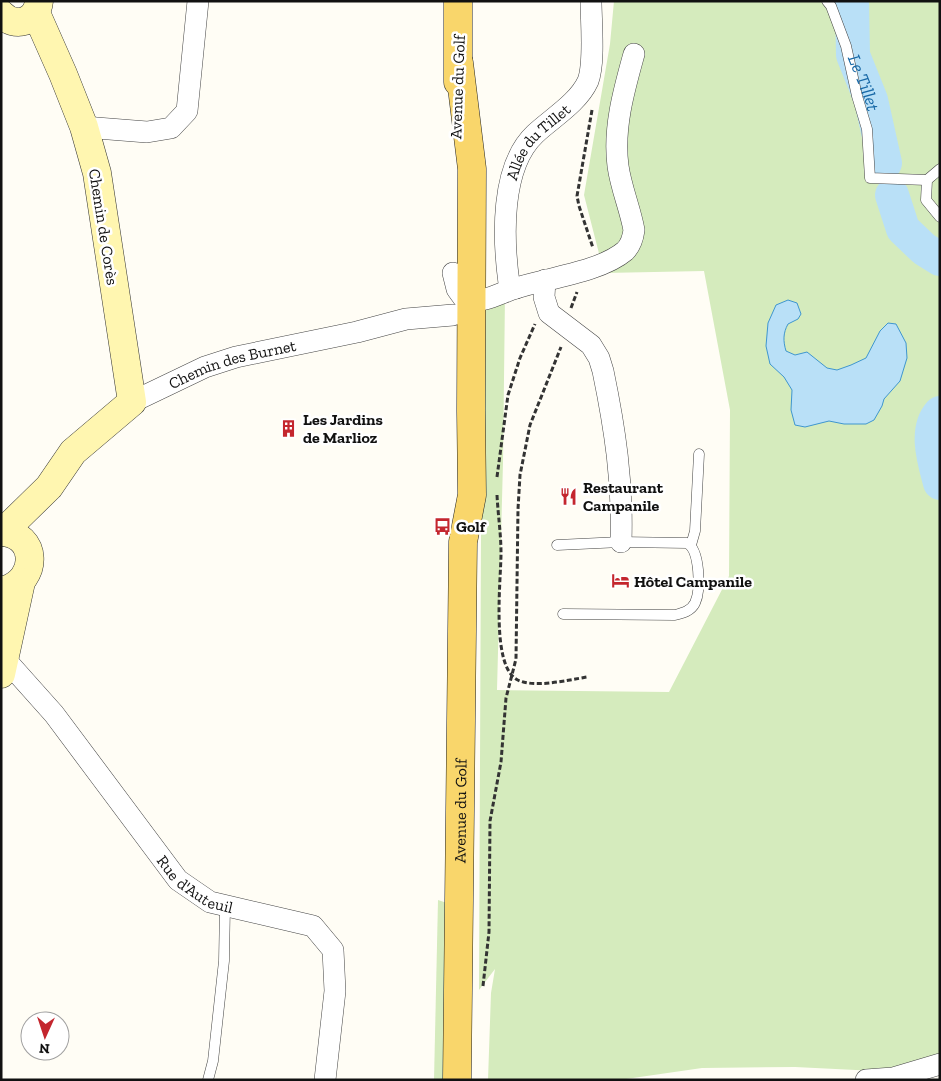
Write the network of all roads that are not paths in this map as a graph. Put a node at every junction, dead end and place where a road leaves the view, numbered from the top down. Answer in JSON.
{"nodes":[{"id":1,"x":198,"y":1,"type":"edge"},
{"id":2,"x":458,"y":1,"type":"edge"},
{"id":3,"x":591,"y":1,"type":"edge"},
{"id":4,"x":827,"y":1,"type":"edge"},
{"id":5,"x":17,"y":15,"type":"edge"},
{"id":6,"x":634,"y":54,"type":"dead end"},
{"id":7,"x":459,"y":63,"type":"junction"},
{"id":8,"x":84,"y":127,"type":"junction"},
{"id":9,"x":940,"y":169,"type":"edge"},
{"id":10,"x":927,"y":180,"type":"junction"},
{"id":11,"x":940,"y":217,"type":"edge"},
{"id":12,"x":516,"y":288,"type":"junction"},
{"id":13,"x":544,"y":289,"type":"junction"},
{"id":14,"x":462,"y":308,"type":"junction"},
{"id":15,"x":132,"y":402,"type":"junction"},
{"id":16,"x":699,"y":454,"type":"dead end"},
{"id":17,"x":49,"y":487,"type":"junction"},
{"id":18,"x":2,"y":532,"type":"edge"},
{"id":19,"x":621,"y":542,"type":"junction"},
{"id":20,"x":557,"y":545,"type":"dead end"},
{"id":21,"x":691,"y":545,"type":"junction"},
{"id":22,"x":27,"y":548,"type":"junction"},
{"id":23,"x":11,"y":586,"type":"edge"},
{"id":24,"x":564,"y":614,"type":"dead end"},
{"id":25,"x":2,"y":664,"type":"edge"},
{"id":26,"x":225,"y":906,"type":"junction"},
{"id":27,"x":940,"y":1064,"type":"edge"},
{"id":28,"x":208,"y":1080,"type":"edge"},
{"id":29,"x":325,"y":1080,"type":"edge"},
{"id":30,"x":457,"y":1080,"type":"edge"},
{"id":31,"x":866,"y":1080,"type":"edge"}],
"edges":[{"from":1,"to":8,"type":"street"},
{"from":2,"to":7,"type":"main road","name":"Avenue du Golf"},
{"from":3,"to":12,"type":"street","name":"Allée du Tillet"},
{"from":4,"to":10,"type":"lane"},
{"from":5,"to":8,"type":"street","name":"Chemin de Corès"},
{"from":6,"to":13,"type":"street","name":"Chemin des Burnet"},
{"from":7,"to":14,"type":"main road"},
{"from":7,"to":14,"type":"main road","name":"Avenue du Golf"},
{"from":8,"to":15,"type":"street","name":"Chemin de Corès"},
{"from":9,"to":10,"type":"lane"},
{"from":10,"to":11,"type":"lane"},
{"from":12,"to":13,"type":"street","name":"Chemin des Burnet"},
{"from":12,"to":14,"type":"street","name":"Chemin des Burnet"},
{"from":13,"to":19,"type":"street"},
{"from":14,"to":15,"type":"street","name":"Chemin des Burnet"},
{"from":14,"to":30,"type":"main road","name":"Avenue du Golf"},
{"from":15,"to":17,"type":"street","name":"Chemin des Burnet"},
{"from":16,"to":21,"type":"lane"},
{"from":17,"to":18,"type":"street","name":"Chemin des Burnet"},
{"from":17,"to":22,"type":"street","name":"Chemin des Burnet"},
{"from":18,"to":22,"type":"street"},
{"from":19,"to":20,"type":"lane"},
{"from":19,"to":21,"type":"lane"},
{"from":21,"to":24,"type":"lane"},
{"from":22,"to":23,"type":"street","name":"Chemin des Burnet"},
{"from":23,"to":25,"type":"street"},
{"from":25,"to":26,"type":"street","name":"Rue d'Auteuil"},
{"from":26,"to":28,"type":"lane"},
{"from":26,"to":29,"type":"street","name":"Rue d'Auteuil"},
{"from":27,"to":31,"type":"street"}]}
